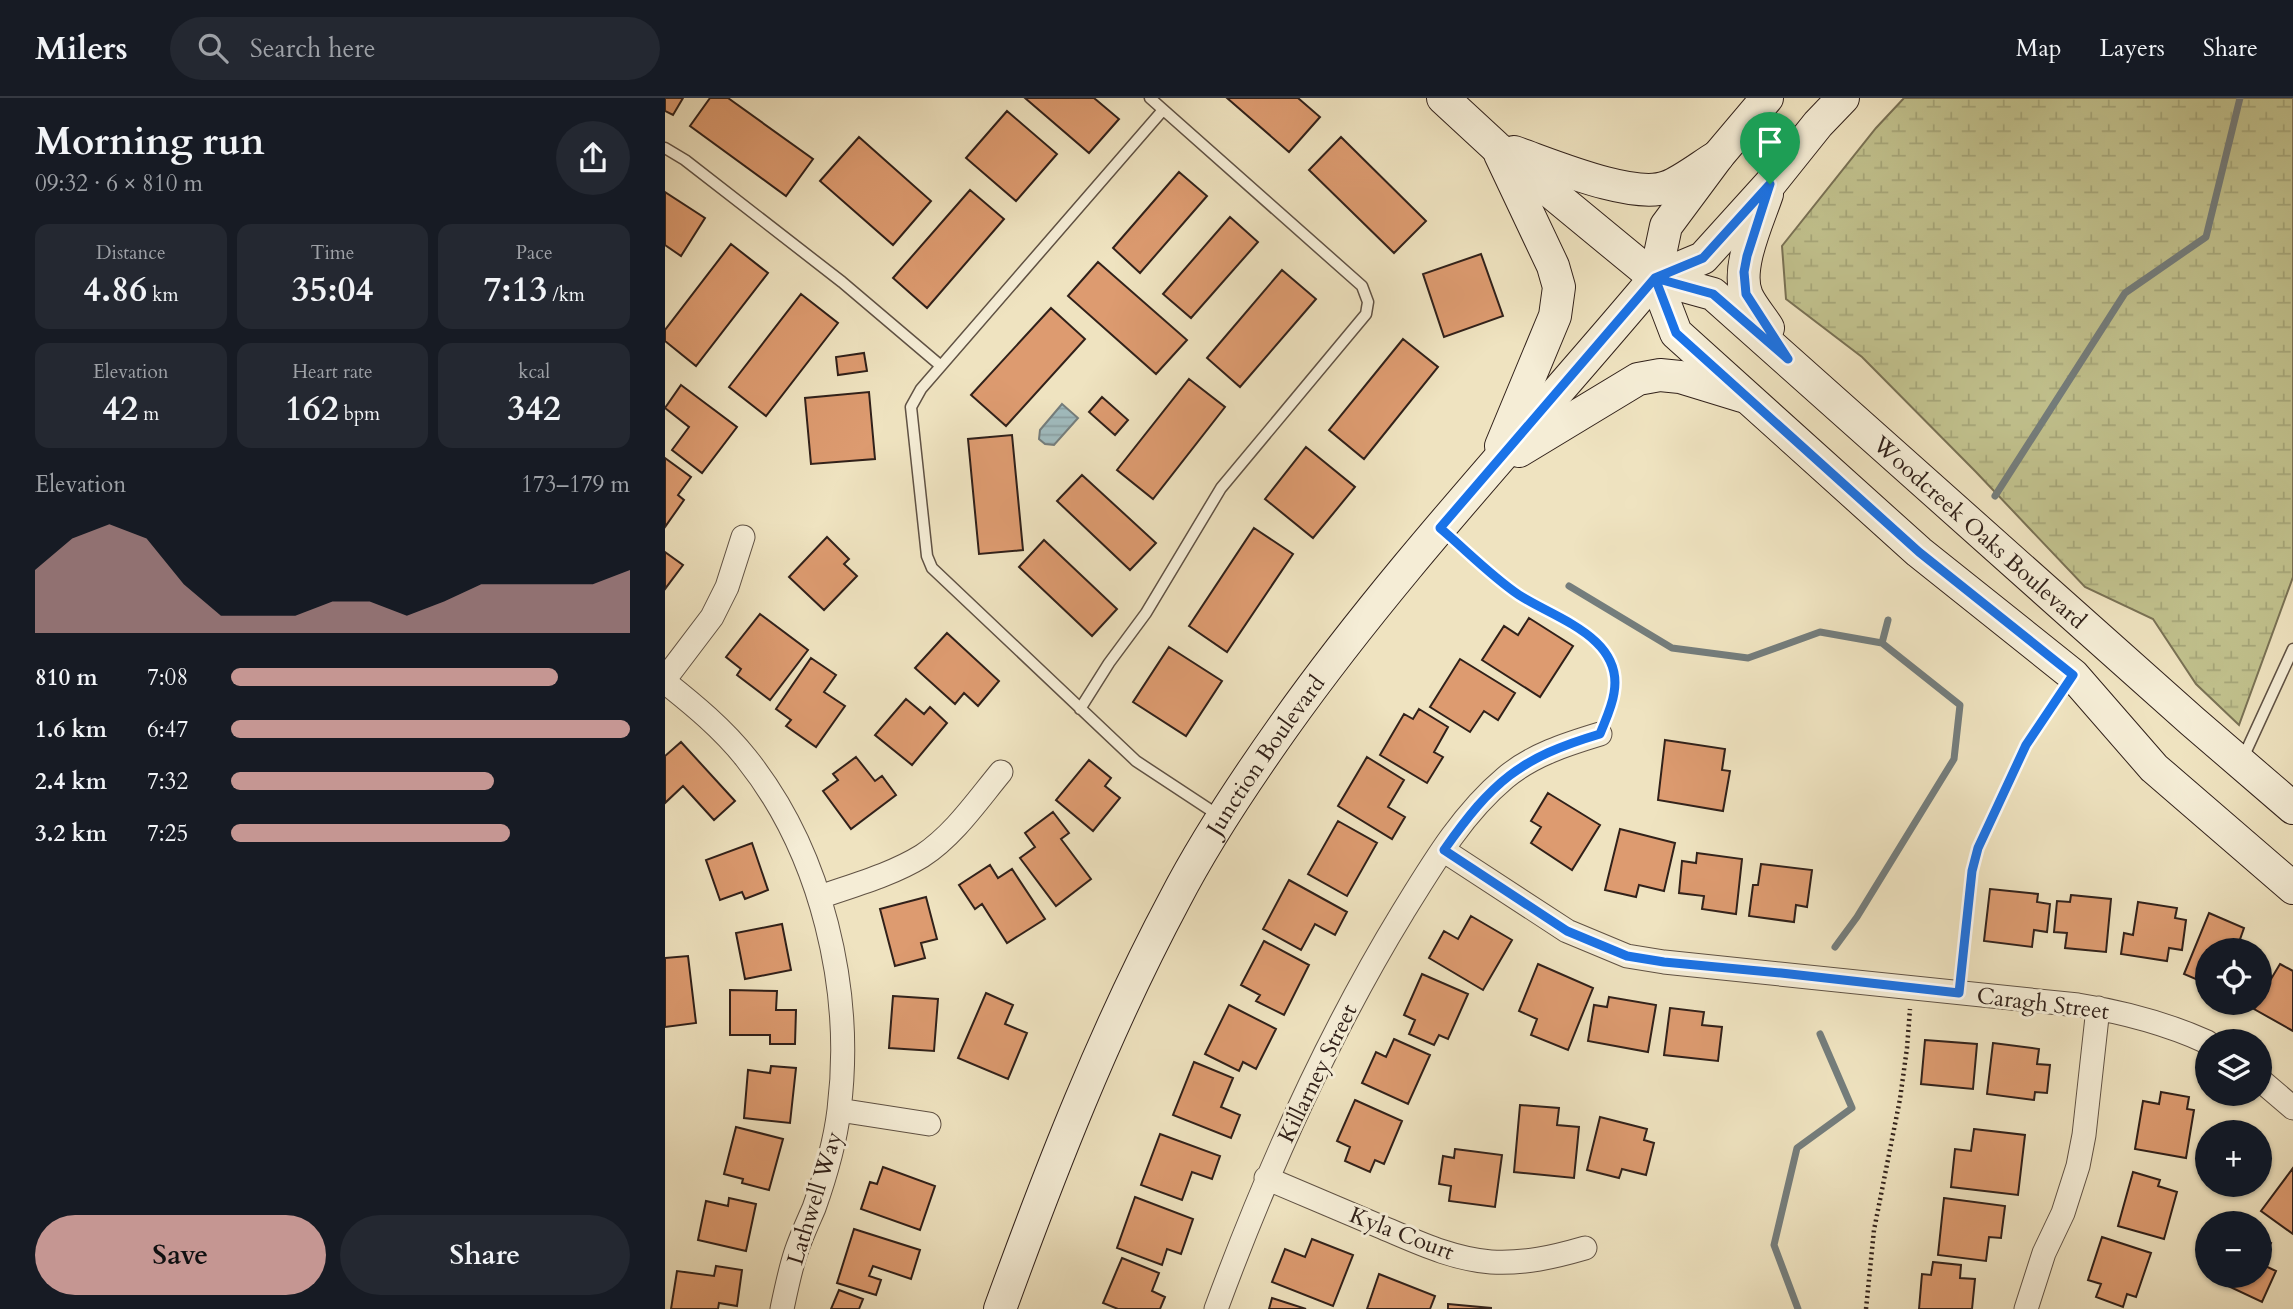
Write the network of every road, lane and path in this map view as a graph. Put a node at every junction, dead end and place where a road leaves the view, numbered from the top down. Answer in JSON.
{"nodes":[{"id":1,"x":1150,"y":98,"type":"edge"},
{"id":2,"x":1443,"y":98,"type":"edge"},
{"id":3,"x":1767,"y":98,"type":"edge"},
{"id":4,"x":1843,"y":98,"type":"edge"},
{"id":5,"x":1163,"y":110,"type":"junction"},
{"id":6,"x":1496,"y":147,"type":"junction"},
{"id":7,"x":665,"y":148,"type":"edge"},
{"id":8,"x":1718,"y":156,"type":"junction"},
{"id":9,"x":1770,"y":184,"type":"junction"},
{"id":10,"x":1655,"y":278,"type":"junction"},
{"id":11,"x":1788,"y":359,"type":"junction"},
{"id":12,"x":941,"y":366,"type":"junction"},
{"id":13,"x":1751,"y":398,"type":"junction"},
{"id":14,"x":1491,"y":468,"type":"junction"},
{"id":15,"x":1440,"y":528,"type":"junction"},
{"id":16,"x":743,"y":537,"type":"dead end"},
{"id":17,"x":2293,"y":649,"type":"edge"},
{"id":18,"x":2073,"y":675,"type":"junction"},
{"id":19,"x":665,"y":680,"type":"edge"},
{"id":20,"x":1080,"y":709,"type":"junction"},
{"id":21,"x":1600,"y":734,"type":"joint"},
{"id":22,"x":2241,"y":763,"type":"junction"},
{"id":23,"x":1001,"y":772,"type":"dead end"},
{"id":24,"x":2293,"y":808,"type":"edge"},
{"id":25,"x":1223,"y":818,"type":"junction"},
{"id":26,"x":1444,"y":850,"type":"junction"},
{"id":27,"x":2293,"y":888,"type":"edge"},
{"id":28,"x":820,"y":897,"type":"junction"},
{"id":29,"x":1912,"y":988,"type":"junction"},
{"id":30,"x":1959,"y":993,"type":"junction"},
{"id":31,"x":2098,"y":1008,"type":"junction"},
{"id":32,"x":2195,"y":1037,"type":"edge"},
{"id":33,"x":2272,"y":1090,"type":"edge"},
{"id":34,"x":2293,"y":1108,"type":"edge"},
{"id":35,"x":839,"y":1110,"type":"junction"},
{"id":36,"x":929,"y":1124,"type":"dead end"},
{"id":37,"x":1266,"y":1178,"type":"junction"},
{"id":38,"x":1585,"y":1248,"type":"dead end"},
{"id":39,"x":782,"y":1309,"type":"edge"},
{"id":40,"x":1000,"y":1309,"type":"edge"},
{"id":41,"x":1216,"y":1309,"type":"edge"},
{"id":42,"x":1866,"y":1309,"type":"edge"},
{"id":43,"x":2026,"y":1309,"type":"edge"}],
"edges":[{"from":1,"to":5,"type":"lane"},
{"from":2,"to":6,"type":"main road","name":"Woodcreek Oaks Boulevard"},
{"from":3,"to":8,"type":"main road","name":"Junction Boulevard"},
{"from":4,"to":9,"type":"main road","name":"Junction Boulevard"},
{"from":5,"to":12,"type":"lane"},
{"from":5,"to":20,"type":"lane"},
{"from":6,"to":8,"type":"main road"},
{"from":6,"to":10,"type":"main road","name":"Woodcreek Oaks Boulevard"},
{"from":6,"to":14,"type":"main road"},
{"from":7,"to":12,"type":"lane"},
{"from":8,"to":10,"type":"main road","name":"Junction Boulevard"},
{"from":9,"to":10,"type":"main road","name":"Junction Boulevard"},
{"from":9,"to":11,"type":"main road"},
{"from":10,"to":11,"type":"main road","name":"Woodcreek Oaks Boulevard"},
{"from":10,"to":13,"type":"main road","name":"Woodcreek Oaks Boulevard"},
{"from":10,"to":14,"type":"main road","name":"Junction Boulevard"},
{"from":11,"to":22,"type":"main road","name":"Woodcreek Oaks Boulevard"},
{"from":12,"to":20,"type":"lane"},
{"from":13,"to":14,"type":"main road"},
{"from":13,"to":18,"type":"main road","name":"Woodcreek Oaks Boulevard"},
{"from":14,"to":15,"type":"main road","name":"Junction Boulevard"},
{"from":15,"to":21,"type":"path"},
{"from":15,"to":25,"type":"main road","name":"Junction Boulevard"},
{"from":16,"to":19,"type":"street"},
{"from":17,"to":22,"type":"lane"},
{"from":18,"to":27,"type":"main road","name":"Woodcreek Oaks Boulevard"},
{"from":18,"to":30,"type":"path"},
{"from":19,"to":28,"type":"street","name":"Lathwell Way"},
{"from":20,"to":25,"type":"lane"},
{"from":21,"to":26,"type":"street","name":"Killarney Street"},
{"from":22,"to":24,"type":"main road","name":"Woodcreek Oaks Boulevard"},
{"from":23,"to":28,"type":"street"},
{"from":25,"to":40,"type":"main road","name":"Junction Boulevard"},
{"from":26,"to":29,"type":"street","name":"Caragh Street"},
{"from":26,"to":37,"type":"street","name":"Killarney Street"},
{"from":28,"to":35,"type":"street","name":"Lathwell Way"},
{"from":29,"to":30,"type":"street","name":"Caragh Street"},
{"from":29,"to":42,"type":"path"},
{"from":30,"to":31,"type":"street","name":"Caragh Street"},
{"from":31,"to":32,"type":"street","name":"Caragh Street"},
{"from":31,"to":43,"type":"street"},
{"from":33,"to":34,"type":"street"},
{"from":35,"to":36,"type":"street"},
{"from":35,"to":39,"type":"street","name":"Lathwell Way"},
{"from":37,"to":38,"type":"street","name":"Kyla Court"},
{"from":37,"to":41,"type":"street","name":"Killarney Street"}]}
